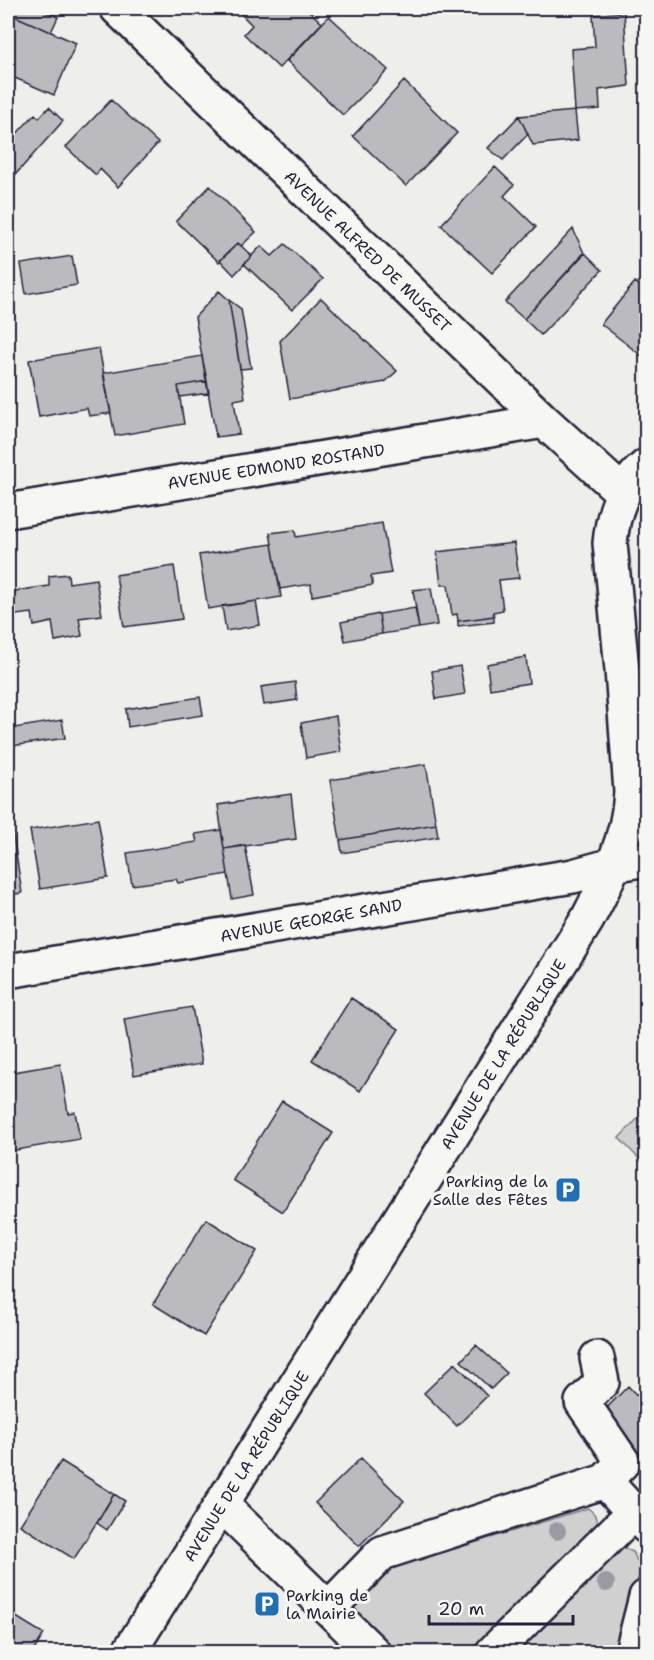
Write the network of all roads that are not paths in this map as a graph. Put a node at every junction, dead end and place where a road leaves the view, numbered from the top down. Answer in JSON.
{"nodes":[{"id":1,"x":117,"y":8,"type":"edge"},
{"id":2,"x":544,"y":421,"type":"junction"},
{"id":3,"x":646,"y":466,"type":"edge"},
{"id":4,"x":622,"y":492,"type":"junction"},
{"id":5,"x":8,"y":511,"type":"edge"},
{"id":6,"x":634,"y":669,"type":"edge"},
{"id":7,"x":646,"y":859,"type":"edge"},
{"id":8,"x":613,"y":864,"type":"junction"},
{"id":9,"x":8,"y":971,"type":"edge"},
{"id":10,"x":597,"y":1358,"type":"dead end"},
{"id":11,"x":604,"y":1481,"type":"junction"},
{"id":12,"x":222,"y":1505,"type":"junction"},
{"id":13,"x":640,"y":1519,"type":"edge"},
{"id":14,"x":646,"y":1597,"type":"edge"},
{"id":15,"x":329,"y":1608,"type":"junction"},
{"id":16,"x":129,"y":1653,"type":"edge"},
{"id":17,"x":373,"y":1653,"type":"edge"},
{"id":18,"x":493,"y":1653,"type":"edge"},
{"id":19,"x":632,"y":1653,"type":"edge"}],
"edges":[{"from":1,"to":2,"type":"street","name":"AVENUE ALFRED DE MUSSET"},
{"from":2,"to":4,"type":"street","name":"AVENUE ALFRED DE MUSSET"},
{"from":2,"to":5,"type":"street","name":"AVENUE EDMOND ROSTAND"},
{"from":3,"to":4,"type":"street","name":"AVENUE DE LA RÉPUBLIQUE"},
{"from":4,"to":6,"type":"street","name":"AVENUE DE LA RÉPUBLIQUE"},
{"from":6,"to":8,"type":"street","name":"AVENUE DE LA RÉPUBLIQUE"},
{"from":7,"to":8,"type":"street","name":"AVENUE GEORGE SAND"},
{"from":8,"to":9,"type":"street","name":"AVENUE GEORGE SAND"},
{"from":8,"to":12,"type":"street","name":"AVENUE DE LA RÉPUBLIQUE"},
{"from":10,"to":11,"type":"street"},
{"from":11,"to":13,"type":"street"},
{"from":11,"to":15,"type":"street"},
{"from":12,"to":15,"type":"street"},
{"from":12,"to":16,"type":"street","name":"AVENUE DE LA RÉPUBLIQUE"},
{"from":13,"to":18,"type":"street"},
{"from":14,"to":19,"type":"street"},
{"from":15,"to":17,"type":"street"}]}
